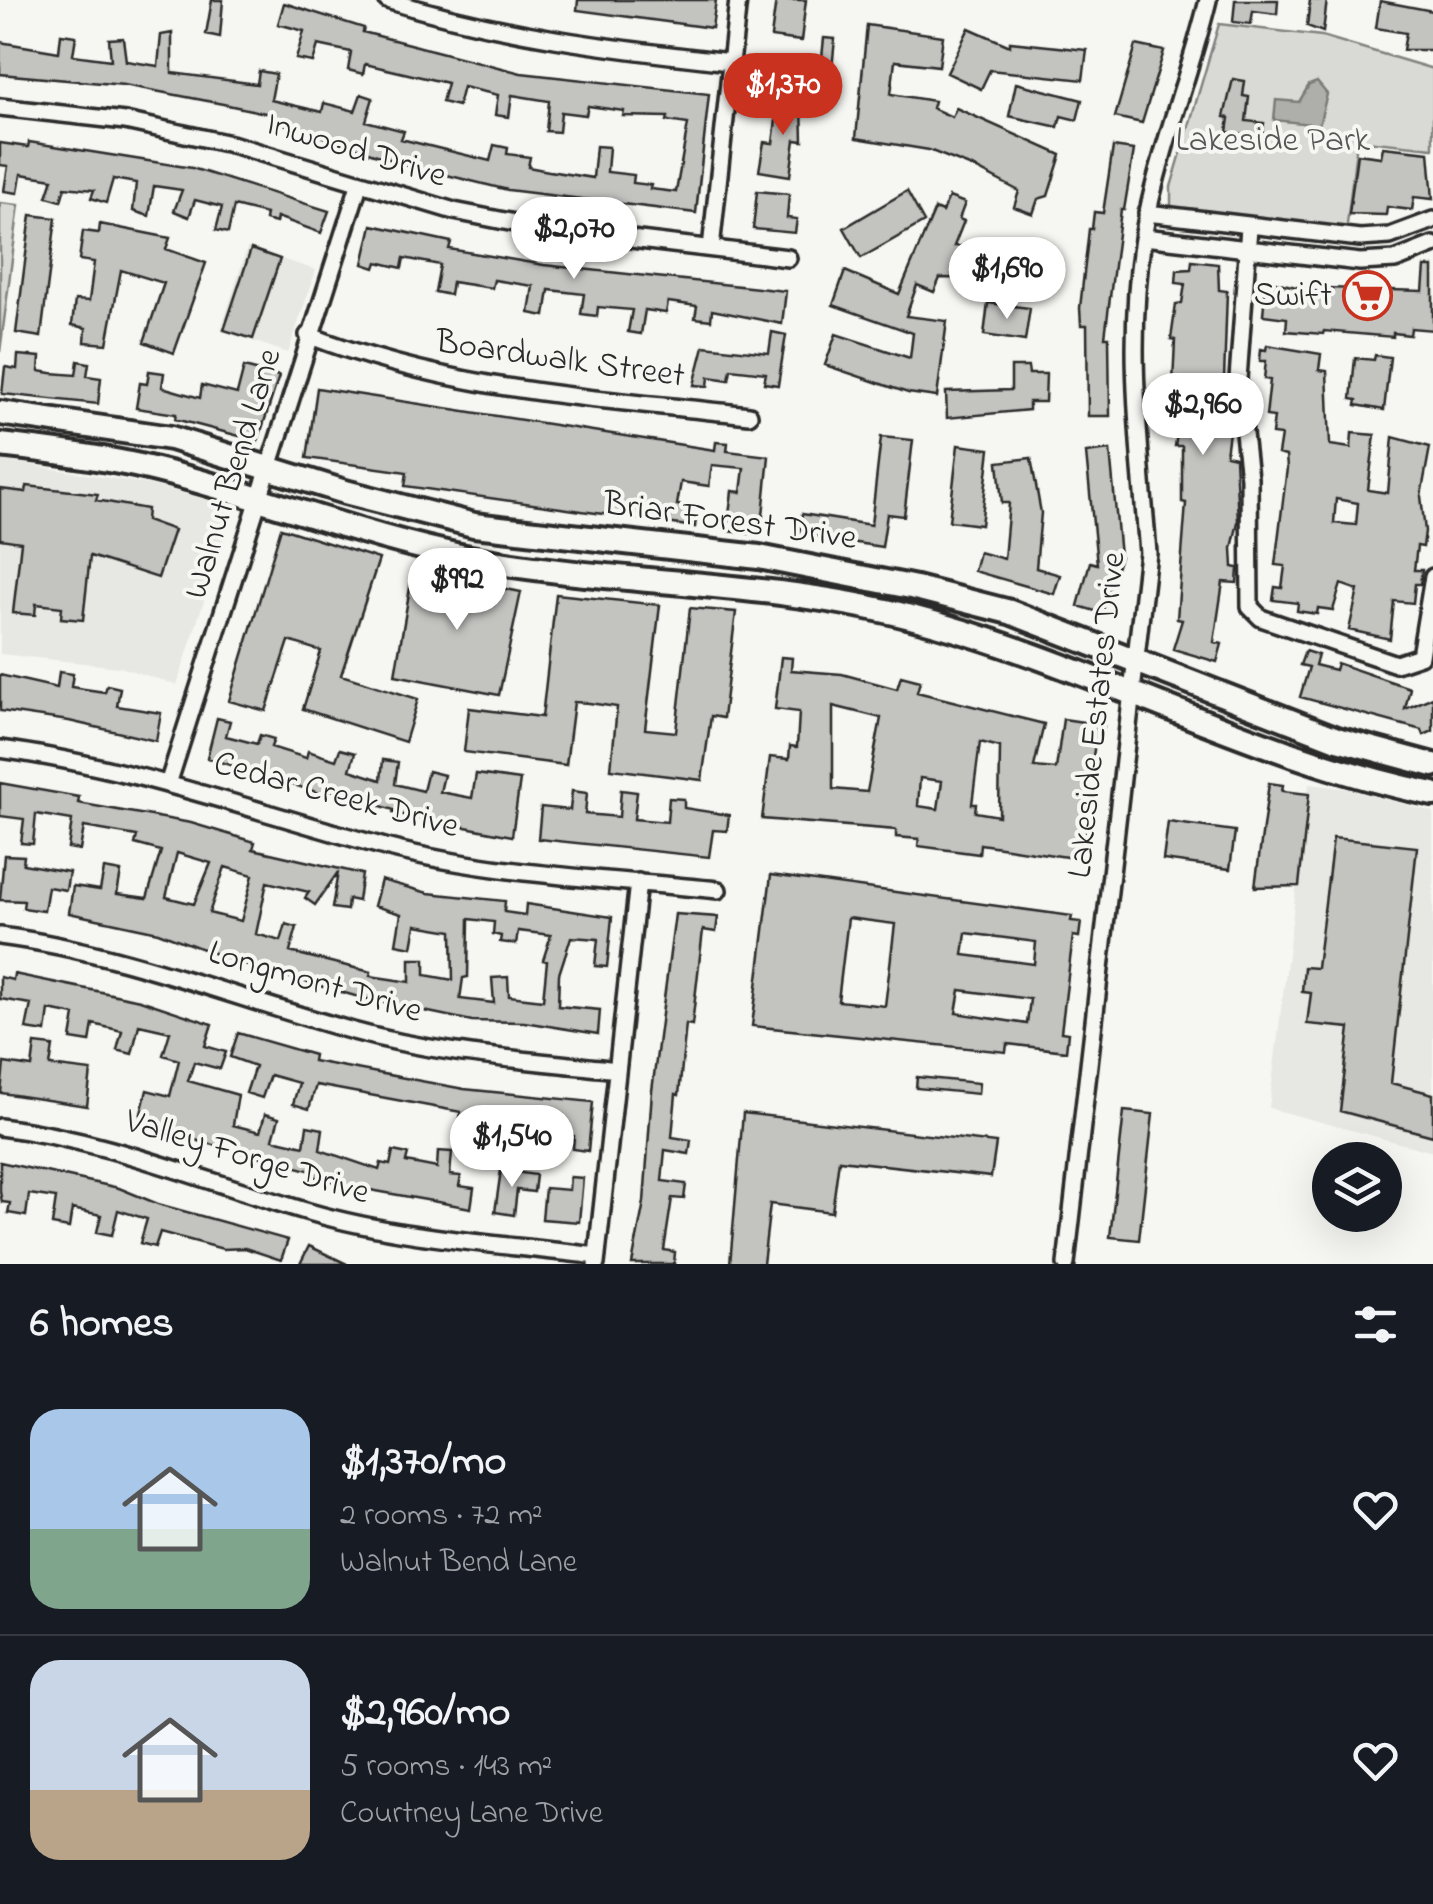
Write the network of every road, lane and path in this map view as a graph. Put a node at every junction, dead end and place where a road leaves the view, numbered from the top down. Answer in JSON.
{"nodes":[{"id":1,"x":386,"y":0,"type":"edge"},
{"id":2,"x":738,"y":0,"type":"edge"},
{"id":3,"x":1208,"y":0,"type":"edge"},
{"id":4,"x":730,"y":62,"type":"junction"},
{"id":5,"x":0,"y":107,"type":"edge"},
{"id":6,"x":359,"y":185,"type":"junction"},
{"id":7,"x":1148,"y":213,"type":"junction"},
{"id":8,"x":1432,"y":224,"type":"edge"},
{"id":9,"x":1249,"y":227,"type":"junction"},
{"id":10,"x":1144,"y":237,"type":"junction"},
{"id":11,"x":1433,"y":245,"type":"edge"},
{"id":12,"x":711,"y":248,"type":"junction"},
{"id":13,"x":1246,"y":251,"type":"junction"},
{"id":14,"x":788,"y":258,"type":"dead end"},
{"id":15,"x":308,"y":335,"type":"junction"},
{"id":16,"x":0,"y":413,"type":"edge"},
{"id":17,"x":749,"y":415,"type":"dead end"},
{"id":18,"x":0,"y":445,"type":"edge"},
{"id":19,"x":268,"y":466,"type":"junction"},
{"id":20,"x":258,"y":500,"type":"junction"},
{"id":21,"x":1433,"y":577,"type":"edge"},
{"id":22,"x":1138,"y":662,"type":"junction"},
{"id":23,"x":1133,"y":694,"type":"junction"},
{"id":24,"x":1336,"y":739,"type":"junction"},
{"id":25,"x":0,"y":749,"type":"edge"},
{"id":26,"x":1433,"y":765,"type":"edge"},
{"id":27,"x":1326,"y":766,"type":"junction"},
{"id":28,"x":169,"y":782,"type":"junction"},
{"id":29,"x":1433,"y":794,"type":"edge"},
{"id":30,"x":638,"y":882,"type":"junction"},
{"id":31,"x":718,"y":890,"type":"dead end"},
{"id":32,"x":0,"y":936,"type":"edge"},
{"id":33,"x":616,"y":1070,"type":"junction"},
{"id":34,"x":0,"y":1127,"type":"edge"},
{"id":35,"x":596,"y":1260,"type":"edge"},
{"id":36,"x":1066,"y":1264,"type":"edge"}],
"edges":[{"from":1,"to":4,"type":"street"},
{"from":2,"to":4,"type":"street"},
{"from":3,"to":7,"type":"street","name":"Lakeside Estates Drive"},
{"from":4,"to":12,"type":"street"},
{"from":5,"to":6,"type":"street","name":"Inwood Drive"},
{"from":6,"to":12,"type":"street","name":"Inwood Drive"},
{"from":6,"to":15,"type":"street","name":"Walnut Bend Lane"},
{"from":7,"to":9,"type":"street"},
{"from":7,"to":10,"type":"street","name":"Lakeside Estates Drive"},
{"from":8,"to":9,"type":"street"},
{"from":9,"to":13,"type":"street"},
{"from":10,"to":13,"type":"street"},
{"from":10,"to":22,"type":"street","name":"Lakeside Estates Drive"},
{"from":11,"to":13,"type":"street"},
{"from":12,"to":14,"type":"street","name":"Inwood Drive"},
{"from":13,"to":21,"type":"street"},
{"from":15,"to":17,"type":"street","name":"Boardwalk Street"},
{"from":15,"to":19,"type":"street","name":"Walnut Bend Lane"},
{"from":16,"to":19,"type":"main road","name":"Briar Forest Drive"},
{"from":18,"to":20,"type":"main road","name":"Briar Forest Drive"},
{"from":19,"to":20,"type":"street","name":"Walnut Bend Lane"},
{"from":19,"to":22,"type":"main road","name":"Briar Forest Drive"},
{"from":20,"to":23,"type":"main road","name":"Briar Forest Drive"},
{"from":20,"to":28,"type":"street","name":"Walnut Bend Lane"},
{"from":22,"to":23,"type":"street","name":"Lakeside Estates Drive"},
{"from":22,"to":24,"type":"main road","name":"Briar Forest Drive"},
{"from":23,"to":27,"type":"main road","name":"Briar Forest Drive"},
{"from":23,"to":36,"type":"street","name":"Lakeside Estates Drive"},
{"from":24,"to":26,"type":"main road","name":"Briar Forest Drive"},
{"from":24,"to":27,"type":"main road"},
{"from":25,"to":28,"type":"street","name":"Cedar Creek Drive"},
{"from":27,"to":29,"type":"main road","name":"Briar Forest Drive"},
{"from":28,"to":30,"type":"street","name":"Cedar Creek Drive"},
{"from":30,"to":31,"type":"street","name":"Cedar Creek Drive"},
{"from":30,"to":33,"type":"street"},
{"from":32,"to":33,"type":"street","name":"Longmont Drive"},
{"from":33,"to":35,"type":"street"},
{"from":34,"to":35,"type":"street","name":"Valley Forge Drive"}]}
